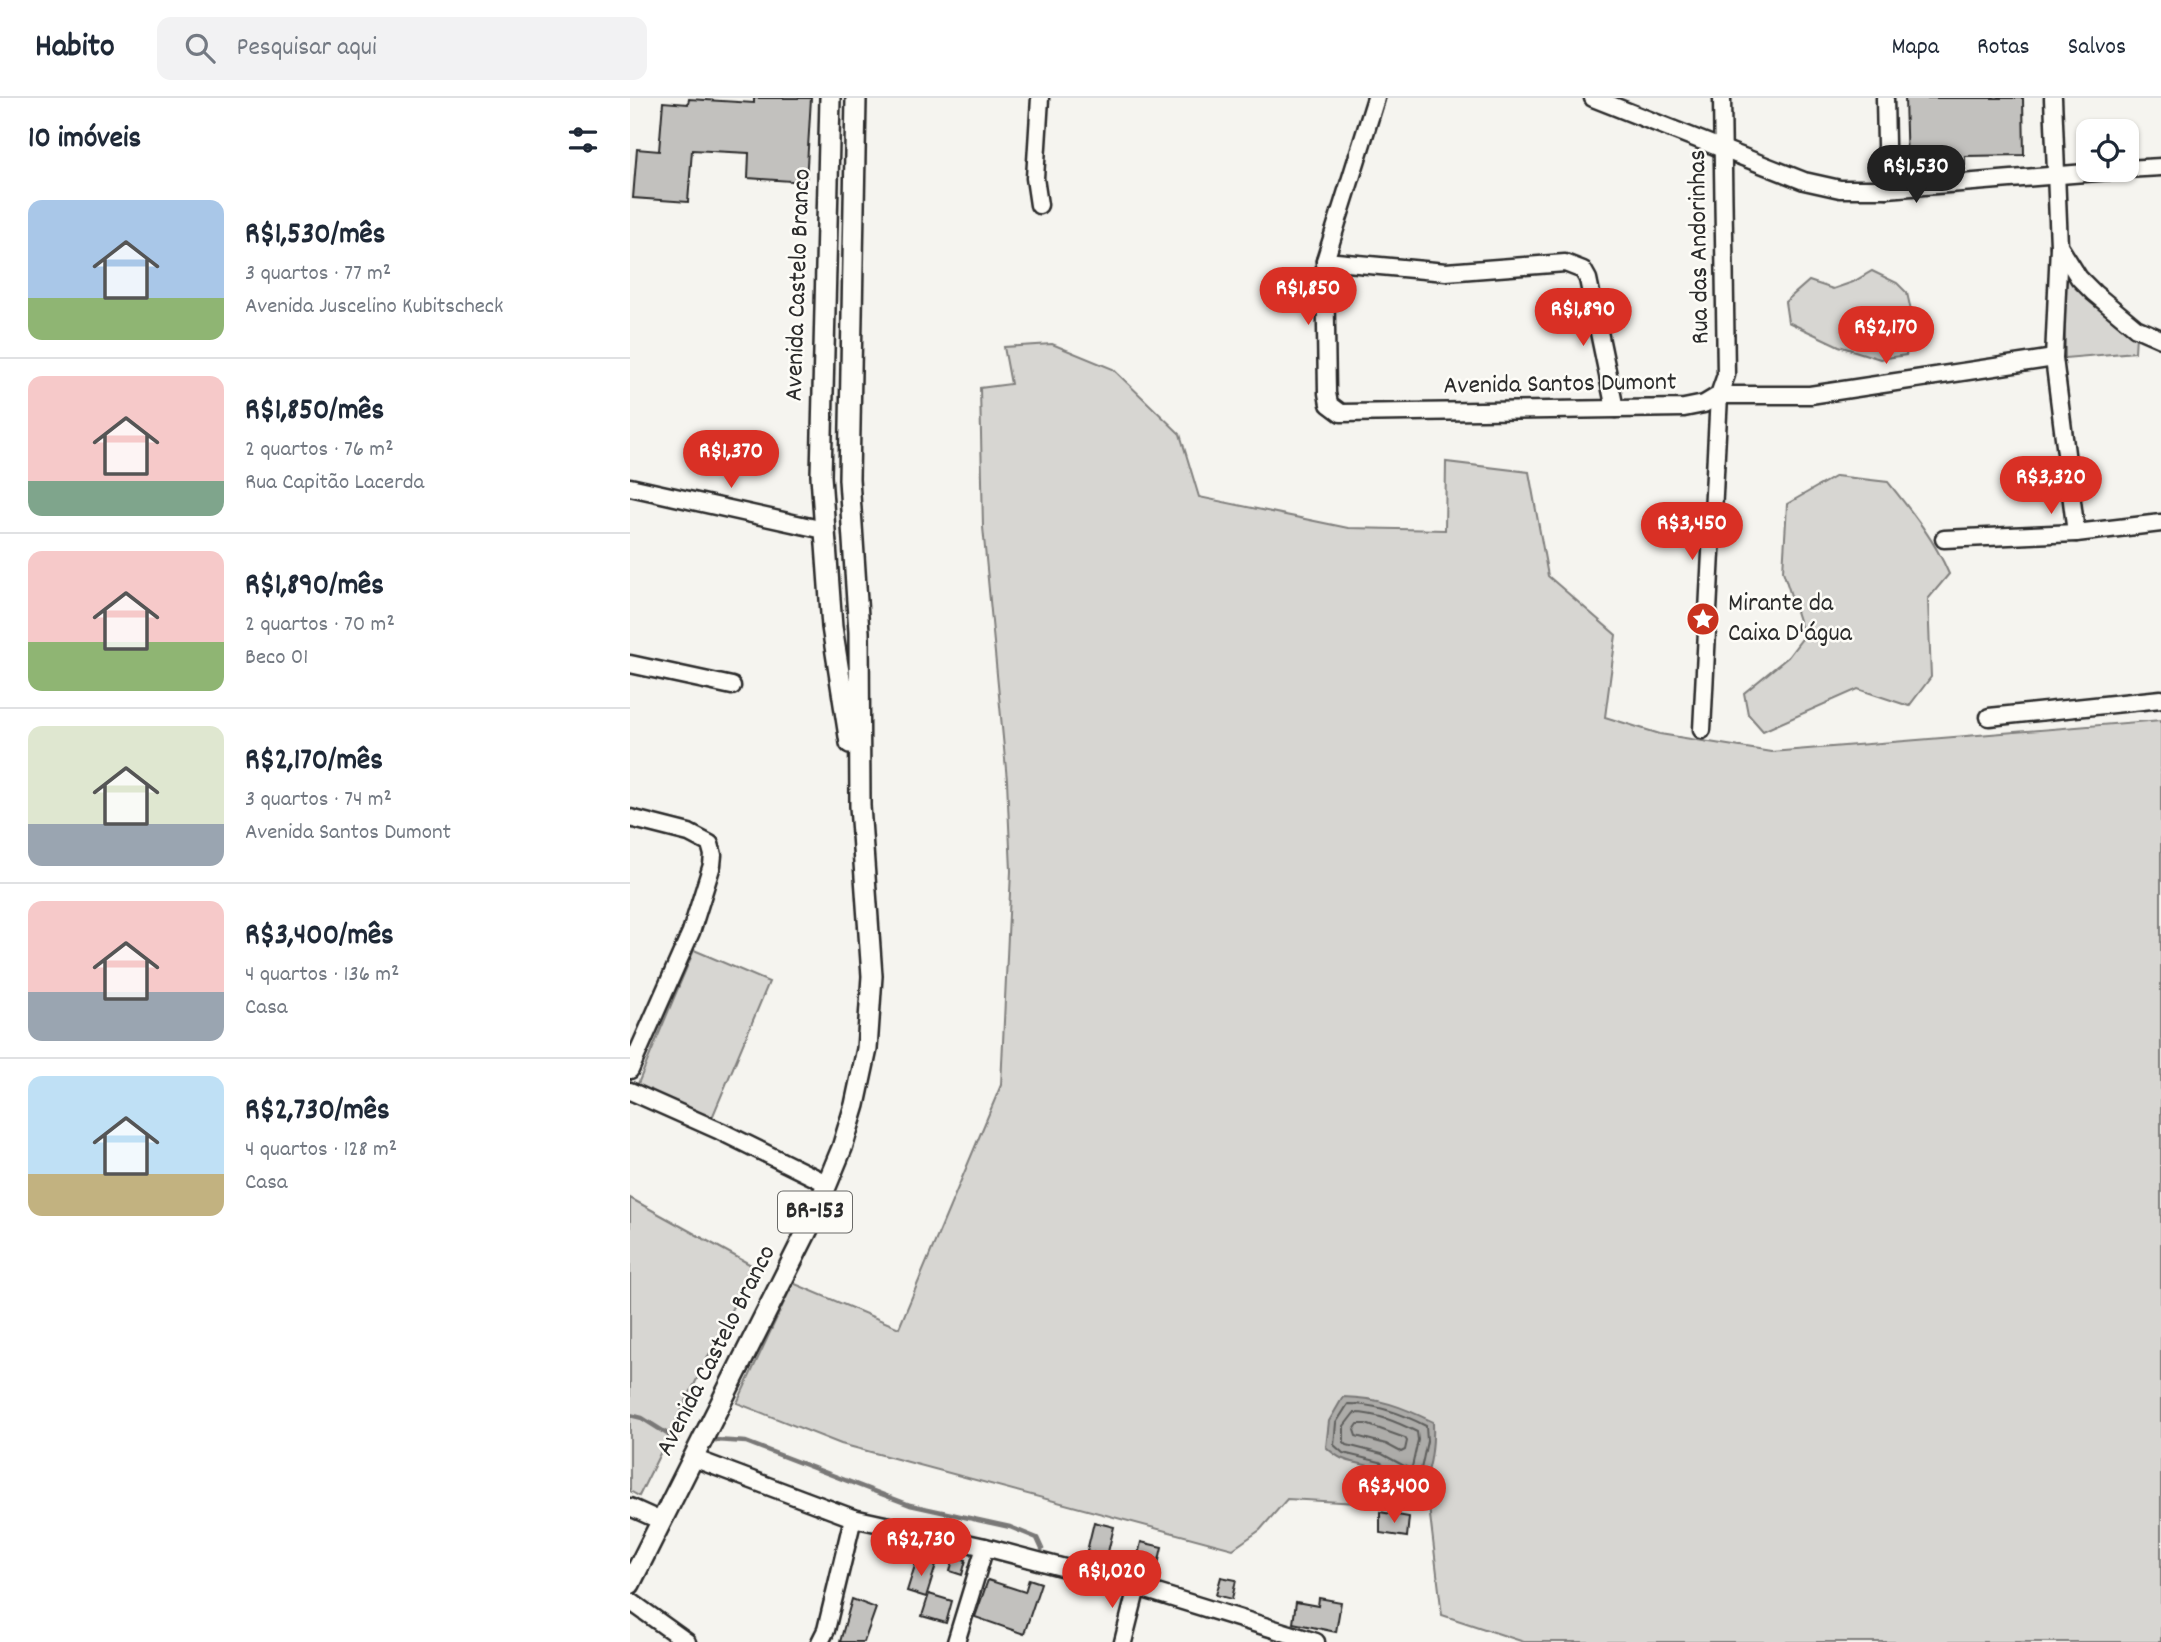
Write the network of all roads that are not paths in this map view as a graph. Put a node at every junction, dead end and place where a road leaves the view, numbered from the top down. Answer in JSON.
{"nodes":[{"id":1,"x":830,"y":98,"type":"edge"},
{"id":2,"x":856,"y":98,"type":"edge"},
{"id":3,"x":1040,"y":98,"type":"edge"},
{"id":4,"x":1376,"y":98,"type":"edge"},
{"id":5,"x":1593,"y":98,"type":"edge"},
{"id":6,"x":1722,"y":98,"type":"edge"},
{"id":7,"x":1885,"y":98,"type":"edge"},
{"id":8,"x":2053,"y":98,"type":"edge"},
{"id":9,"x":1723,"y":147,"type":"junction"},
{"id":10,"x":2161,"y":167,"type":"edge"},
{"id":11,"x":2139,"y":169,"type":"edge"},
{"id":12,"x":2076,"y":173,"type":"edge"},
{"id":13,"x":2055,"y":175,"type":"junction"},
{"id":14,"x":1887,"y":189,"type":"junction"},
{"id":15,"x":1039,"y":205,"type":"dead end"},
{"id":16,"x":2059,"y":246,"type":"junction"},
{"id":17,"x":1325,"y":261,"type":"junction"},
{"id":18,"x":2161,"y":339,"type":"edge"},
{"id":19,"x":2054,"y":358,"type":"junction"},
{"id":20,"x":1719,"y":395,"type":"junction"},
{"id":21,"x":1615,"y":409,"type":"junction"},
{"id":22,"x":630,"y":487,"type":"edge"},
{"id":23,"x":2161,"y":523,"type":"edge"},
{"id":24,"x":824,"y":530,"type":"junction"},
{"id":25,"x":2076,"y":533,"type":"junction"},
{"id":26,"x":1944,"y":539,"type":"dead end"},
{"id":27,"x":630,"y":664,"type":"edge"},
{"id":28,"x":732,"y":686,"type":"dead end"},
{"id":29,"x":2161,"y":699,"type":"edge"},
{"id":30,"x":1989,"y":717,"type":"dead end"},
{"id":31,"x":1702,"y":730,"type":"dead end"},
{"id":32,"x":860,"y":806,"type":"junction"},
{"id":33,"x":630,"y":818,"type":"edge"},
{"id":34,"x":630,"y":1070,"type":"edge"},
{"id":35,"x":630,"y":1091,"type":"edge"},
{"id":36,"x":828,"y":1184,"type":"junction"},
{"id":37,"x":693,"y":1458,"type":"junction"},
{"id":38,"x":630,"y":1507,"type":"edge"},
{"id":39,"x":853,"y":1518,"type":"junction"},
{"id":40,"x":661,"y":1521,"type":"junction"},
{"id":41,"x":985,"y":1547,"type":"junction"},
{"id":42,"x":630,"y":1584,"type":"edge"},
{"id":43,"x":1137,"y":1587,"type":"junction"},
{"id":44,"x":630,"y":1601,"type":"edge"},
{"id":45,"x":1285,"y":1638,"type":"edge"},
{"id":46,"x":687,"y":1642,"type":"edge"},
{"id":47,"x":820,"y":1642,"type":"edge"},
{"id":48,"x":956,"y":1642,"type":"edge"},
{"id":49,"x":1123,"y":1642,"type":"edge"},
{"id":50,"x":1316,"y":1642,"type":"edge"}],
"edges":[{"from":1,"to":24,"type":"main road","name":"Avenida Castelo Branco","number":"BR-153"},
{"from":2,"to":32,"type":"main road","name":"Avenida Castelo Branco","number":"BR-153"},
{"from":3,"to":15,"type":"street"},
{"from":4,"to":17,"type":"street"},
{"from":5,"to":9,"type":"street"},
{"from":6,"to":9,"type":"street","name":"Rua das Andorinhas"},
{"from":7,"to":14,"type":"street"},
{"from":8,"to":13,"type":"street"},
{"from":9,"to":14,"type":"street"},
{"from":9,"to":20,"type":"street","name":"Rua das Andorinhas"},
{"from":10,"to":11,"type":"street"},
{"from":12,"to":13,"type":"street"},
{"from":13,"to":14,"type":"street"},
{"from":13,"to":16,"type":"street"},
{"from":16,"to":18,"type":"street"},
{"from":16,"to":19,"type":"street"},
{"from":17,"to":21,"type":"street"},
{"from":17,"to":21,"type":"street","name":"Avenida Santos Dumont"},
{"from":19,"to":20,"type":"street","name":"Avenida Santos Dumont"},
{"from":19,"to":25,"type":"street"},
{"from":20,"to":21,"type":"street","name":"Avenida Santos Dumont"},
{"from":20,"to":31,"type":"street","name":"Rua das Andorinhas"},
{"from":22,"to":24,"type":"street"},
{"from":23,"to":25,"type":"street"},
{"from":24,"to":32,"type":"main road","name":"Avenida Castelo Branco","number":"BR-153"},
{"from":25,"to":26,"type":"street"},
{"from":27,"to":28,"type":"street"},
{"from":29,"to":30,"type":"street"},
{"from":32,"to":36,"type":"main road","name":"Avenida Castelo Branco","number":"BR-153"},
{"from":33,"to":34,"type":"street"},
{"from":35,"to":36,"type":"street"},
{"from":36,"to":37,"type":"main road","name":"Avenida Castelo Branco","number":"BR-153"},
{"from":37,"to":39,"type":"street"},
{"from":37,"to":40,"type":"main road","name":"Avenida Castelo Branco","number":"BR-153"},
{"from":38,"to":40,"type":"street"},
{"from":39,"to":41,"type":"street"},
{"from":39,"to":47,"type":"street"},
{"from":40,"to":42,"type":"main road","name":"Avenida Castelo Branco","number":"BR-153"},
{"from":41,"to":43,"type":"street"},
{"from":41,"to":48,"type":"street"},
{"from":43,"to":45,"type":"street"},
{"from":43,"to":49,"type":"street"},
{"from":44,"to":46,"type":"street"},
{"from":45,"to":50,"type":"street"}]}
